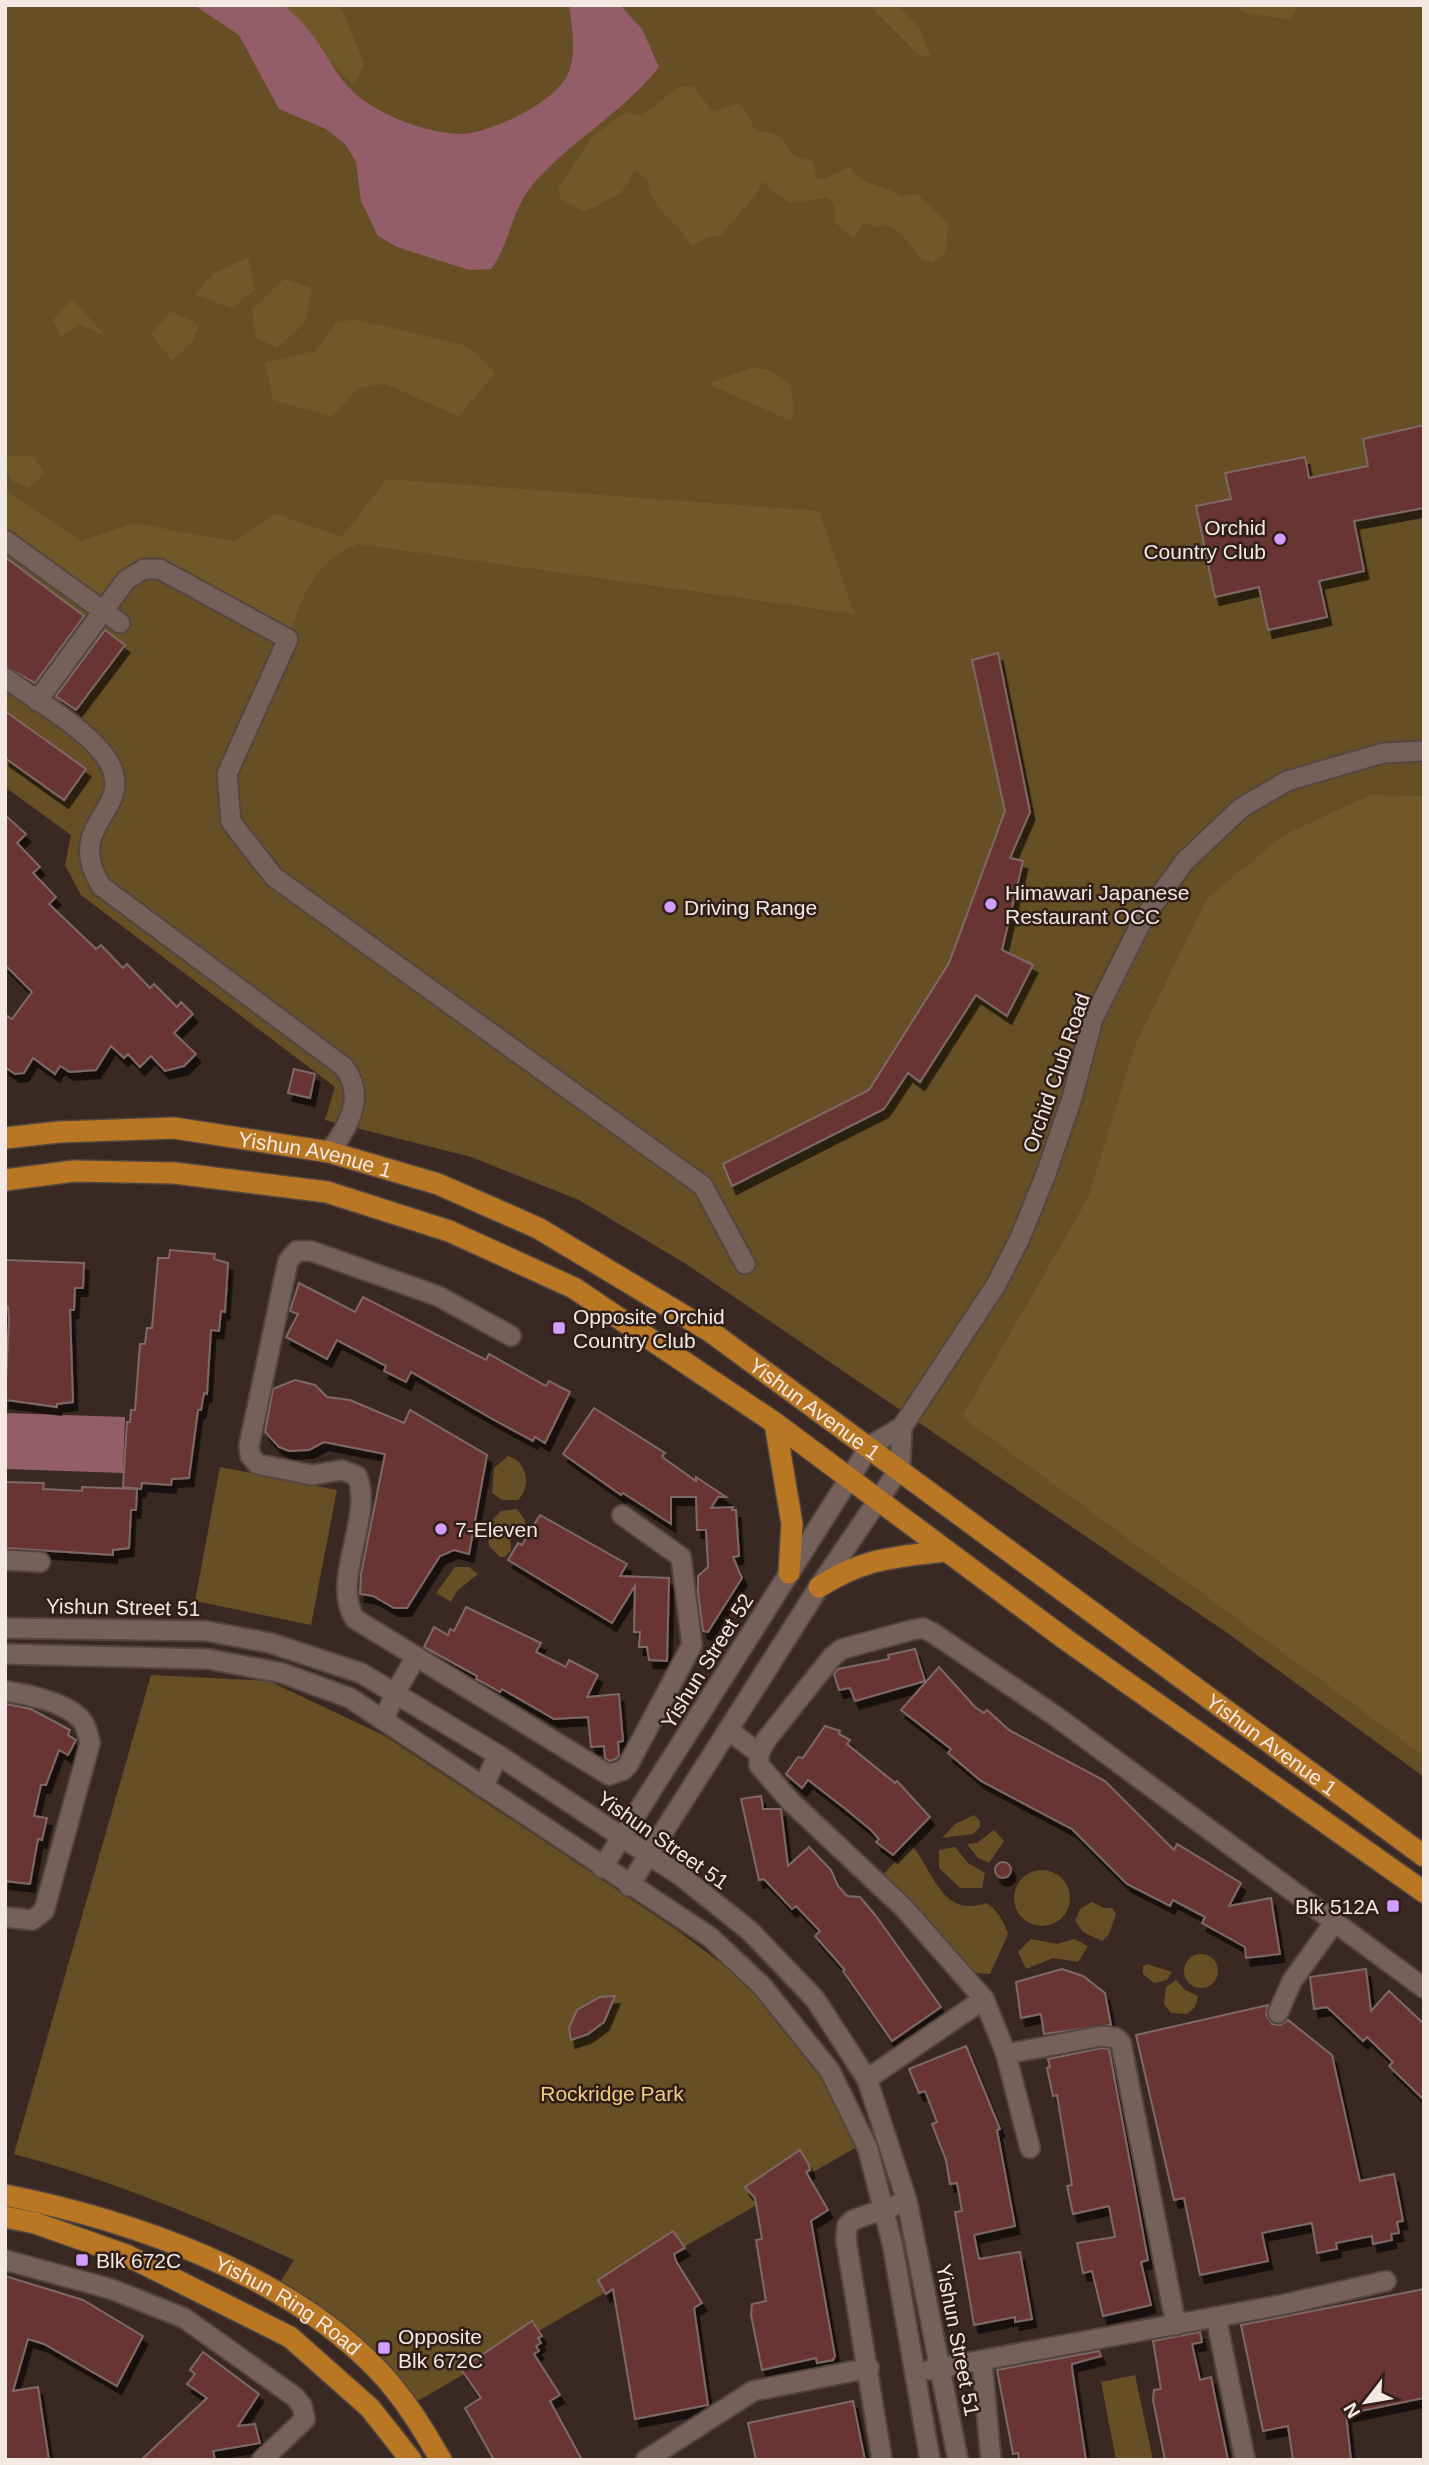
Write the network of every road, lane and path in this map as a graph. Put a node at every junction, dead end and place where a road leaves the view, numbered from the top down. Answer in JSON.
{"nodes":[{"id":1,"x":5,"y":540,"type":"edge"},
{"id":2,"x":103,"y":611,"type":"junction"},
{"id":3,"x":120,"y":623,"type":"dead end"},
{"id":4,"x":5,"y":678,"type":"edge"},
{"id":5,"x":37,"y":701,"type":"junction"},
{"id":6,"x":1424,"y":751,"type":"edge"},
{"id":7,"x":5,"y":1138,"type":"edge"},
{"id":8,"x":329,"y":1152,"type":"junction"},
{"id":9,"x":5,"y":1180,"type":"edge"},
{"id":10,"x":745,"y":1264,"type":"dead end"},
{"id":11,"x":511,"y":1336,"type":"dead end"},
{"id":12,"x":775,"y":1423,"type":"junction"},
{"id":13,"x":902,"y":1427,"type":"junction"},
{"id":14,"x":870,"y":1446,"type":"junction"},
{"id":15,"x":900,"y":1468,"type":"junction"},
{"id":16,"x":848,"y":1478,"type":"junction"},
{"id":17,"x":878,"y":1501,"type":"junction"},
{"id":18,"x":622,"y":1515,"type":"dead end"},
{"id":19,"x":944,"y":1551,"type":"junction"},
{"id":20,"x":5,"y":1560,"type":"edge"},
{"id":21,"x":40,"y":1562,"type":"dead end"},
{"id":22,"x":789,"y":1573,"type":"junction"},
{"id":23,"x":819,"y":1587,"type":"junction"},
{"id":24,"x":5,"y":1628,"type":"edge"},
{"id":25,"x":5,"y":1654,"type":"edge"},
{"id":26,"x":416,"y":1657,"type":"junction"},
{"id":27,"x":5,"y":1692,"type":"edge"},
{"id":28,"x":395,"y":1693,"type":"junction"},
{"id":29,"x":384,"y":1720,"type":"junction"},
{"id":30,"x":728,"y":1730,"type":"junction"},
{"id":31,"x":759,"y":1753,"type":"junction"},
{"id":32,"x":498,"y":1755,"type":"junction"},
{"id":33,"x":483,"y":1787,"type":"junction"},
{"id":34,"x":623,"y":1839,"type":"junction"},
{"id":35,"x":647,"y":1854,"type":"junction"},
{"id":36,"x":1424,"y":1856,"type":"edge"},
{"id":37,"x":602,"y":1868,"type":"junction"},
{"id":38,"x":629,"y":1886,"type":"junction"},
{"id":39,"x":1424,"y":1892,"type":"edge"},
{"id":40,"x":5,"y":1917,"type":"edge"},
{"id":41,"x":1334,"y":1923,"type":"junction"},
{"id":42,"x":1424,"y":1988,"type":"edge"},
{"id":43,"x":984,"y":1999,"type":"junction"},
{"id":44,"x":1278,"y":2013,"type":"dead end"},
{"id":45,"x":1006,"y":2054,"type":"junction"},
{"id":46,"x":867,"y":2079,"type":"junction"},
{"id":47,"x":1030,"y":2148,"type":"dead end"},
{"id":48,"x":5,"y":2195,"type":"edge"},
{"id":49,"x":907,"y":2201,"type":"junction"},
{"id":50,"x":884,"y":2209,"type":"junction"},
{"id":51,"x":5,"y":2217,"type":"edge"},
{"id":52,"x":5,"y":2260,"type":"edge"},
{"id":53,"x":1386,"y":2281,"type":"dead end"},
{"id":54,"x":1216,"y":2317,"type":"junction"},
{"id":55,"x":1176,"y":2325,"type":"junction"},
{"id":56,"x":982,"y":2361,"type":"junction"},
{"id":57,"x":869,"y":2368,"type":"junction"},
{"id":58,"x":940,"y":2368,"type":"junction"},
{"id":59,"x":914,"y":2372,"type":"junction"},
{"id":60,"x":262,"y":2460,"type":"edge"},
{"id":61,"x":411,"y":2460,"type":"edge"},
{"id":62,"x":441,"y":2460,"type":"edge"},
{"id":63,"x":646,"y":2460,"type":"edge"},
{"id":64,"x":882,"y":2460,"type":"edge"},
{"id":65,"x":930,"y":2460,"type":"edge"},
{"id":66,"x":958,"y":2460,"type":"edge"},
{"id":67,"x":991,"y":2460,"type":"edge"},
{"id":68,"x":1245,"y":2460,"type":"edge"}],
"edges":[{"from":1,"to":2,"type":"street"},
{"from":2,"to":3,"type":"street"},
{"from":2,"to":5,"type":"street"},
{"from":2,"to":10,"type":"street"},
{"from":4,"to":5,"type":"street"},
{"from":5,"to":8,"type":"street"},
{"from":6,"to":13,"type":"street","name":"Orchid Club Road"},
{"from":7,"to":8,"type":"main road","name":"Yishun Avenue 1"},
{"from":8,"to":14,"type":"main road","name":"Yishun Avenue 1"},
{"from":9,"to":12,"type":"main road","name":"Yishun Avenue 1"},
{"from":11,"to":26,"type":"street"},
{"from":12,"to":16,"type":"main road","name":"Yishun Avenue 1"},
{"from":12,"to":22,"type":"main road"},
{"from":13,"to":14,"type":"street","name":"Orchid Club Road"},
{"from":13,"to":15,"type":"street"},
{"from":14,"to":15,"type":"main road","name":"Yishun Avenue 1"},
{"from":14,"to":16,"type":"street","name":"Orchid Club Road"},
{"from":15,"to":17,"type":"street"},
{"from":15,"to":36,"type":"main road","name":"Yishun Avenue 1"},
{"from":16,"to":17,"type":"main road","name":"Yishun Avenue 1"},
{"from":16,"to":22,"type":"street","name":"Yishun Street 52"},
{"from":17,"to":19,"type":"main road","name":"Yishun Avenue 1"},
{"from":17,"to":23,"type":"street"},
{"from":18,"to":26,"type":"street"},
{"from":19,"to":23,"type":"main road"},
{"from":19,"to":39,"type":"main road","name":"Yishun Avenue 1"},
{"from":20,"to":21,"type":"street"},
{"from":22,"to":34,"type":"street","name":"Yishun Street 52"},
{"from":23,"to":30,"type":"street"},
{"from":24,"to":28,"type":"street","name":"Yishun Street 51"},
{"from":25,"to":29,"type":"street"},
{"from":26,"to":28,"type":"street"},
{"from":27,"to":40,"type":"street"},
{"from":28,"to":29,"type":"street"},
{"from":28,"to":32,"type":"street","name":"Yishun Street 51"},
{"from":29,"to":33,"type":"street"},
{"from":30,"to":31,"type":"street"},
{"from":30,"to":35,"type":"street"},
{"from":31,"to":41,"type":"street"},
{"from":31,"to":43,"type":"street"},
{"from":32,"to":33,"type":"street"},
{"from":32,"to":34,"type":"street","name":"Yishun Street 51"},
{"from":33,"to":37,"type":"street"},
{"from":34,"to":35,"type":"street","name":"Yishun Street 51"},
{"from":34,"to":37,"type":"street","name":"Yishun Street 52"},
{"from":35,"to":38,"type":"street"},
{"from":35,"to":46,"type":"street","name":"Yishun Street 51"},
{"from":37,"to":38,"type":"street"},
{"from":38,"to":50,"type":"street"},
{"from":41,"to":42,"type":"street"},
{"from":41,"to":44,"type":"street"},
{"from":43,"to":45,"type":"street"},
{"from":43,"to":46,"type":"street"},
{"from":45,"to":47,"type":"street"},
{"from":45,"to":55,"type":"street"},
{"from":46,"to":49,"type":"street","name":"Yishun Street 51"},
{"from":48,"to":62,"type":"main road","name":"Yishun Ring Road"},
{"from":49,"to":50,"type":"street"},
{"from":49,"to":58,"type":"street","name":"Yishun Street 51"},
{"from":50,"to":57,"type":"street"},
{"from":50,"to":59,"type":"street"},
{"from":51,"to":61,"type":"main road","name":"Yishun Ring Road"},
{"from":52,"to":60,"type":"street"},
{"from":53,"to":54,"type":"street"},
{"from":54,"to":55,"type":"street"},
{"from":54,"to":68,"type":"street"},
{"from":55,"to":56,"type":"street"},
{"from":56,"to":58,"type":"street"},
{"from":56,"to":67,"type":"street"},
{"from":57,"to":63,"type":"street"},
{"from":57,"to":64,"type":"street"},
{"from":58,"to":59,"type":"street"},
{"from":58,"to":66,"type":"street","name":"Yishun Street 51"},
{"from":59,"to":65,"type":"street"}]}
